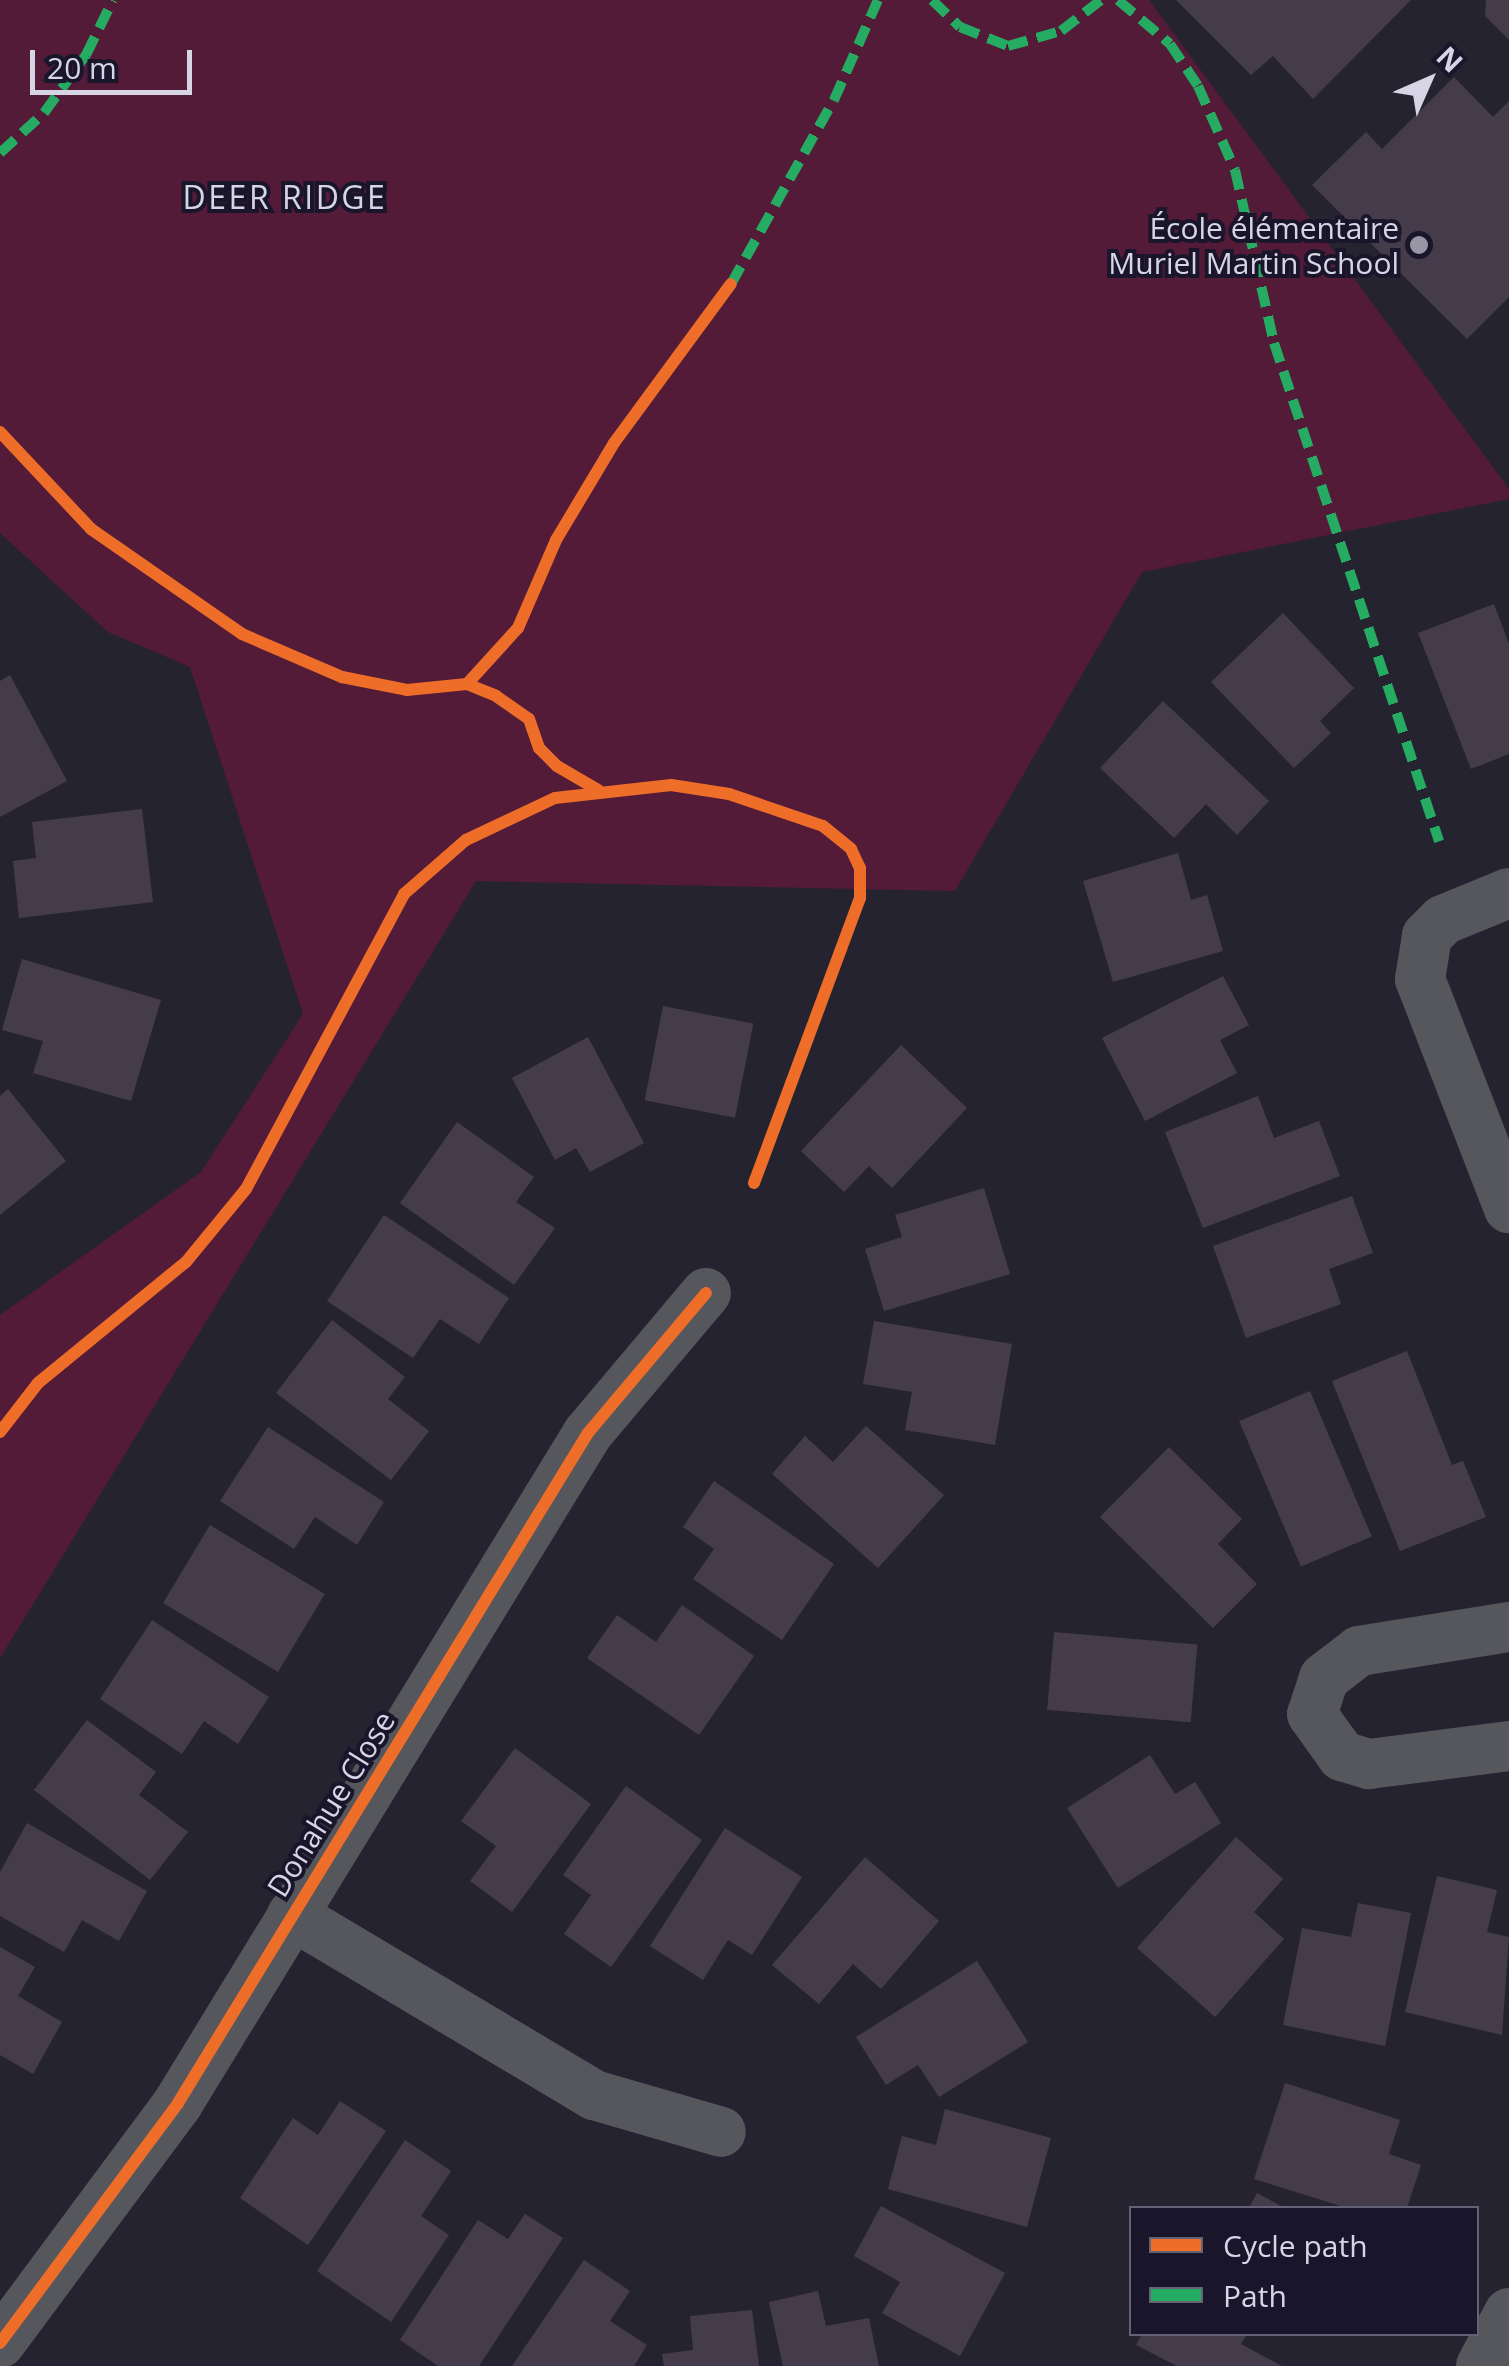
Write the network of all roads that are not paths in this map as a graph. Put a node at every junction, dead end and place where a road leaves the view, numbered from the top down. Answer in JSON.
{"nodes":[{"id":1,"x":1509,"y":893,"type":"edge"},
{"id":2,"x":1509,"y":1208,"type":"edge"},
{"id":3,"x":706,"y":1293,"type":"dead end"},
{"id":4,"x":1509,"y":1627,"type":"edge"},
{"id":5,"x":1509,"y":1746,"type":"edge"},
{"id":6,"x":292,"y":1915,"type":"junction"},
{"id":7,"x":721,"y":2132,"type":"dead end"},
{"id":8,"x":1509,"y":2313,"type":"edge"},
{"id":9,"x":0,"y":2343,"type":"edge"},
{"id":10,"x":1481,"y":2366,"type":"edge"}],
"edges":[{"from":1,"to":2,"type":"street"},
{"from":3,"to":6,"type":"street","name":"Donahue Close"},
{"from":4,"to":5,"type":"street"},
{"from":6,"to":7,"type":"street","name":"Donahue Close"},
{"from":6,"to":9,"type":"street","name":"Donahue Close"},
{"from":8,"to":10,"type":"street"}]}
